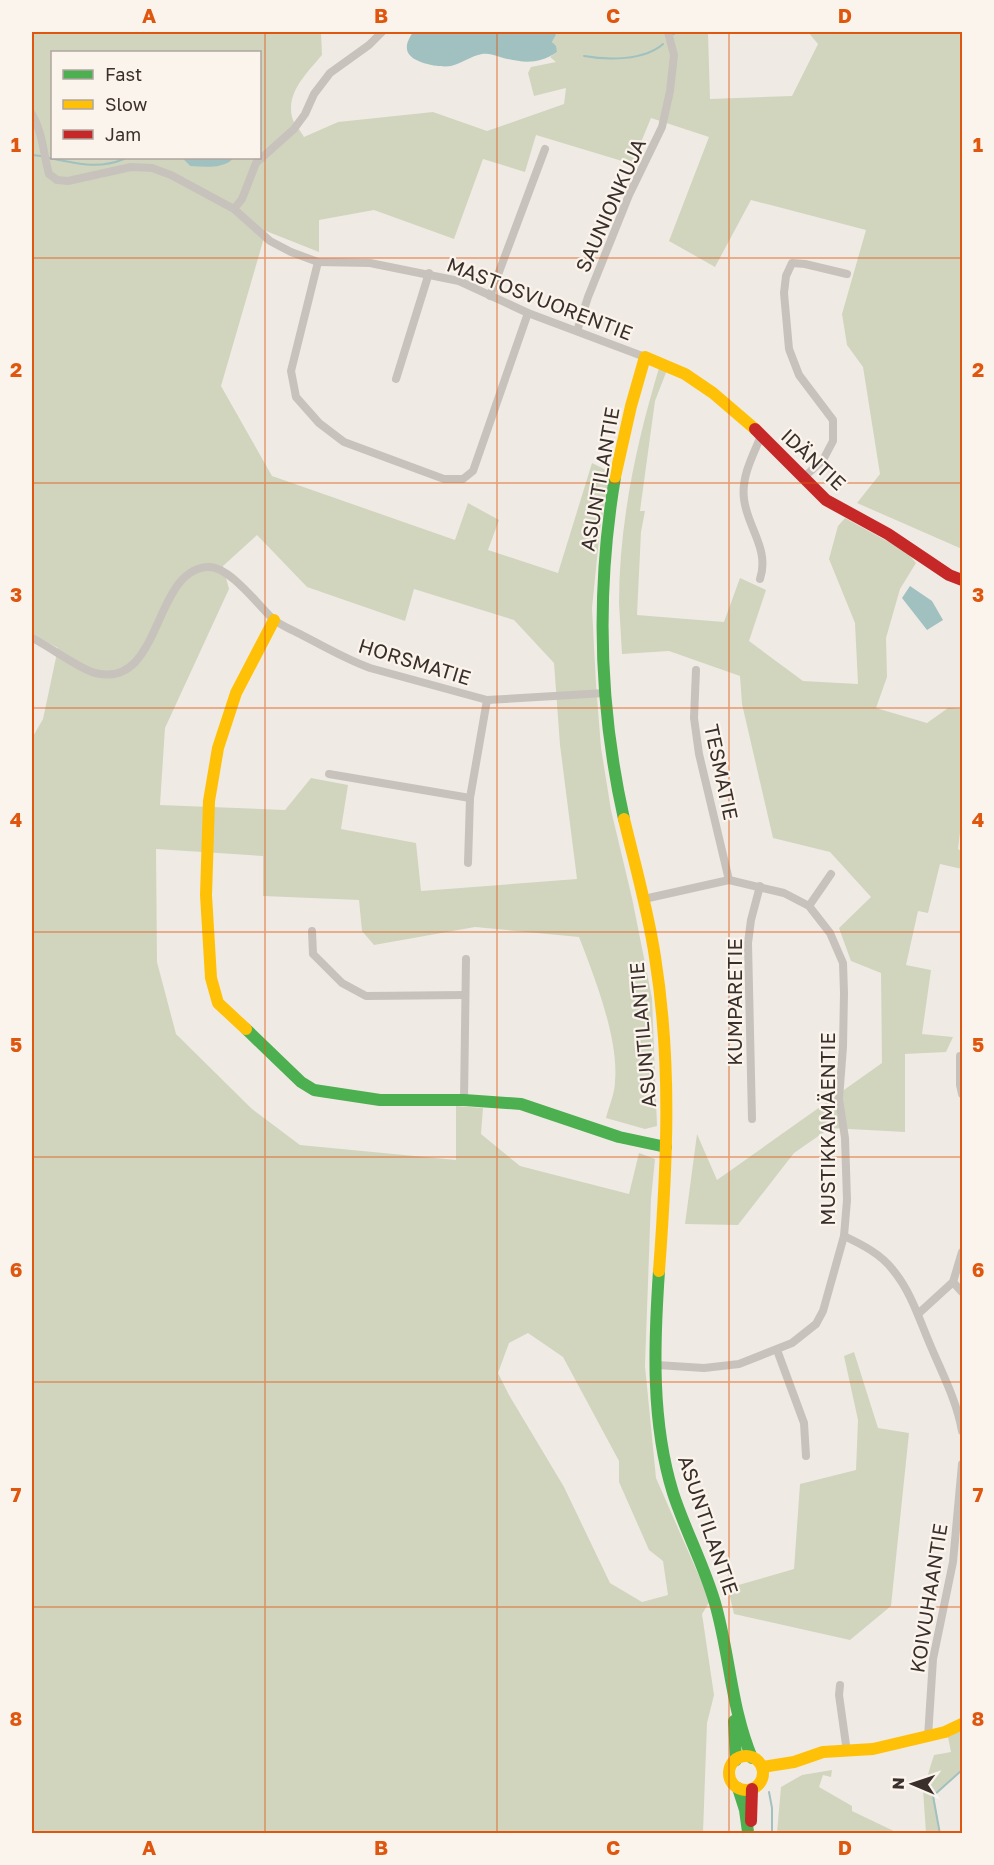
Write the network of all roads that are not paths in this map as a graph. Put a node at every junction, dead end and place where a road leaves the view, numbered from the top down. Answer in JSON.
{"nodes":[{"id":1,"x":382,"y":32,"type":"edge"},
{"id":2,"x":668,"y":32,"type":"edge"},
{"id":3,"x":32,"y":114,"type":"edge"},
{"id":4,"x":545,"y":149,"type":"dead end"},
{"id":5,"x":260,"y":159,"type":"edge"},
{"id":6,"x":261,"y":159,"type":"edge"},
{"id":7,"x":234,"y":209,"type":"junction"},
{"id":8,"x":318,"y":262,"type":"junction"},
{"id":9,"x":429,"y":273,"type":"junction"},
{"id":10,"x":847,"y":274,"type":"dead end"},
{"id":11,"x":490,"y":296,"type":"junction"},
{"id":12,"x":528,"y":314,"type":"junction"},
{"id":13,"x":577,"y":331,"type":"junction"},
{"id":14,"x":645,"y":357,"type":"junction"},
{"id":15,"x":396,"y":379,"type":"dead end"},
{"id":16,"x":761,"y":436,"type":"junction"},
{"id":17,"x":803,"y":478,"type":"junction"},
{"id":18,"x":760,"y":579,"type":"dead end"},
{"id":19,"x":963,"y":580,"type":"edge"},
{"id":20,"x":274,"y":620,"type":"junction"},
{"id":21,"x":32,"y":638,"type":"edge"},
{"id":22,"x":696,"y":670,"type":"dead end"},
{"id":23,"x":605,"y":693,"type":"junction"},
{"id":24,"x":487,"y":700,"type":"junction"},
{"id":25,"x":329,"y":774,"type":"dead end"},
{"id":26,"x":470,"y":798,"type":"junction"},
{"id":27,"x":468,"y":863,"type":"dead end"},
{"id":28,"x":831,"y":874,"type":"dead end"},
{"id":29,"x":729,"y":880,"type":"junction"},
{"id":30,"x":760,"y":886,"type":"junction"},
{"id":31,"x":644,"y":899,"type":"junction"},
{"id":32,"x":809,"y":906,"type":"junction"},
{"id":33,"x":312,"y":932,"type":"dead end"},
{"id":34,"x":466,"y":959,"type":"dead end"},
{"id":35,"x":465,"y":995,"type":"junction"},
{"id":36,"x":962,"y":1056,"type":"edge"},
{"id":37,"x":963,"y":1095,"type":"edge"},
{"id":38,"x":464,"y":1101,"type":"junction"},
{"id":39,"x":752,"y":1119,"type":"dead end"},
{"id":40,"x":666,"y":1147,"type":"junction"},
{"id":41,"x":844,"y":1236,"type":"junction"},
{"id":42,"x":963,"y":1252,"type":"edge"},
{"id":43,"x":953,"y":1282,"type":"junction"},
{"id":44,"x":963,"y":1292,"type":"edge"},
{"id":45,"x":918,"y":1314,"type":"junction"},
{"id":46,"x":777,"y":1350,"type":"junction"},
{"id":47,"x":657,"y":1365,"type":"junction"},
{"id":48,"x":963,"y":1431,"type":"edge"},
{"id":49,"x":806,"y":1456,"type":"dead end"},
{"id":50,"x":963,"y":1464,"type":"edge"},
{"id":51,"x":840,"y":1685,"type":"dead end"},
{"id":52,"x":734,"y":1708,"type":"junction"},
{"id":53,"x":963,"y":1724,"type":"edge"},
{"id":54,"x":927,"y":1737,"type":"junction"},
{"id":55,"x":847,"y":1752,"type":"junction"},
{"id":56,"x":752,"y":1758,"type":"junction"},
{"id":57,"x":736,"y":1760,"type":"junction"},
{"id":58,"x":762,"y":1773,"type":"junction"},
{"id":59,"x":738,"y":1788,"type":"junction"},
{"id":60,"x":752,"y":1789,"type":"junction"},
{"id":61,"x":748,"y":1833,"type":"edge"}],
"edges":[{"from":1,"to":6,"type":"street"},
{"from":2,"to":13,"type":"street","name":"SAUNIONKUJA"},
{"from":3,"to":7,"type":"street","name":"MASTOSVUORENTIE"},
{"from":4,"to":11,"type":"street"},
{"from":5,"to":7,"type":"street"},
{"from":7,"to":8,"type":"street","name":"MASTOSVUORENTIE"},
{"from":8,"to":9,"type":"street","name":"MASTOSVUORENTIE"},
{"from":8,"to":12,"type":"street"},
{"from":9,"to":11,"type":"street","name":"MASTOSVUORENTIE"},
{"from":9,"to":15,"type":"street"},
{"from":10,"to":17,"type":"street"},
{"from":11,"to":12,"type":"street","name":"MASTOSVUORENTIE"},
{"from":12,"to":13,"type":"street","name":"MASTOSVUORENTIE"},
{"from":13,"to":14,"type":"street","name":"MASTOSVUORENTIE"},
{"from":14,"to":16,"type":"street","name":"IDÄNTIE"},
{"from":14,"to":23,"type":"street","name":"ASUNTILANTIE"},
{"from":16,"to":17,"type":"street","name":"IDÄNTIE"},
{"from":16,"to":18,"type":"street"},
{"from":17,"to":19,"type":"street","name":"IDÄNTIE"},
{"from":20,"to":21,"type":"street","name":"HORSMATIE"},
{"from":20,"to":24,"type":"street","name":"HORSMATIE"},
{"from":20,"to":38,"type":"street"},
{"from":22,"to":29,"type":"street","name":"TESMATIE"},
{"from":23,"to":24,"type":"street","name":"HORSMATIE"},
{"from":23,"to":31,"type":"street","name":"ASUNTILANTIE"},
{"from":24,"to":26,"type":"street"},
{"from":25,"to":26,"type":"street"},
{"from":26,"to":27,"type":"street"},
{"from":28,"to":32,"type":"street"},
{"from":29,"to":30,"type":"street","name":"MUSTIKKAMÄENTIE"},
{"from":29,"to":31,"type":"street","name":"MUSTIKKAMÄENTIE"},
{"from":30,"to":32,"type":"street","name":"MUSTIKKAMÄENTIE"},
{"from":30,"to":39,"type":"street","name":"KUMPARETIE"},
{"from":31,"to":40,"type":"street","name":"ASUNTILANTIE"},
{"from":32,"to":41,"type":"street","name":"MUSTIKKAMÄENTIE"},
{"from":33,"to":35,"type":"street"},
{"from":34,"to":35,"type":"street"},
{"from":35,"to":38,"type":"street"},
{"from":36,"to":37,"type":"street"},
{"from":38,"to":40,"type":"street"},
{"from":40,"to":47,"type":"street","name":"ASUNTILANTIE"},
{"from":41,"to":45,"type":"street"},
{"from":41,"to":46,"type":"street","name":"MUSTIKKAMÄENTIE"},
{"from":42,"to":43,"type":"street"},
{"from":43,"to":44,"type":"street"},
{"from":43,"to":45,"type":"street"},
{"from":45,"to":48,"type":"street"},
{"from":46,"to":47,"type":"street","name":"MUSTIKKAMÄENTIE"},
{"from":46,"to":49,"type":"street"},
{"from":47,"to":52,"type":"street","name":"ASUNTILANTIE"},
{"from":50,"to":54,"type":"street","name":"KOIVUHAANTIE"},
{"from":51,"to":55,"type":"street"},
{"from":52,"to":56,"type":"street","name":"ASUNTILANTIE"},
{"from":52,"to":57,"type":"street","name":"ASUNTILANTIE"},
{"from":53,"to":54,"type":"street"},
{"from":54,"to":55,"type":"street"},
{"from":55,"to":58,"type":"street"},
{"from":56,"to":57,"type":"street"},
{"from":56,"to":58,"type":"street"},
{"from":57,"to":59,"type":"street"},
{"from":58,"to":60,"type":"street"},
{"from":59,"to":60,"type":"street"},
{"from":59,"to":61,"type":"street"},
{"from":60,"to":61,"type":"street"}]}
